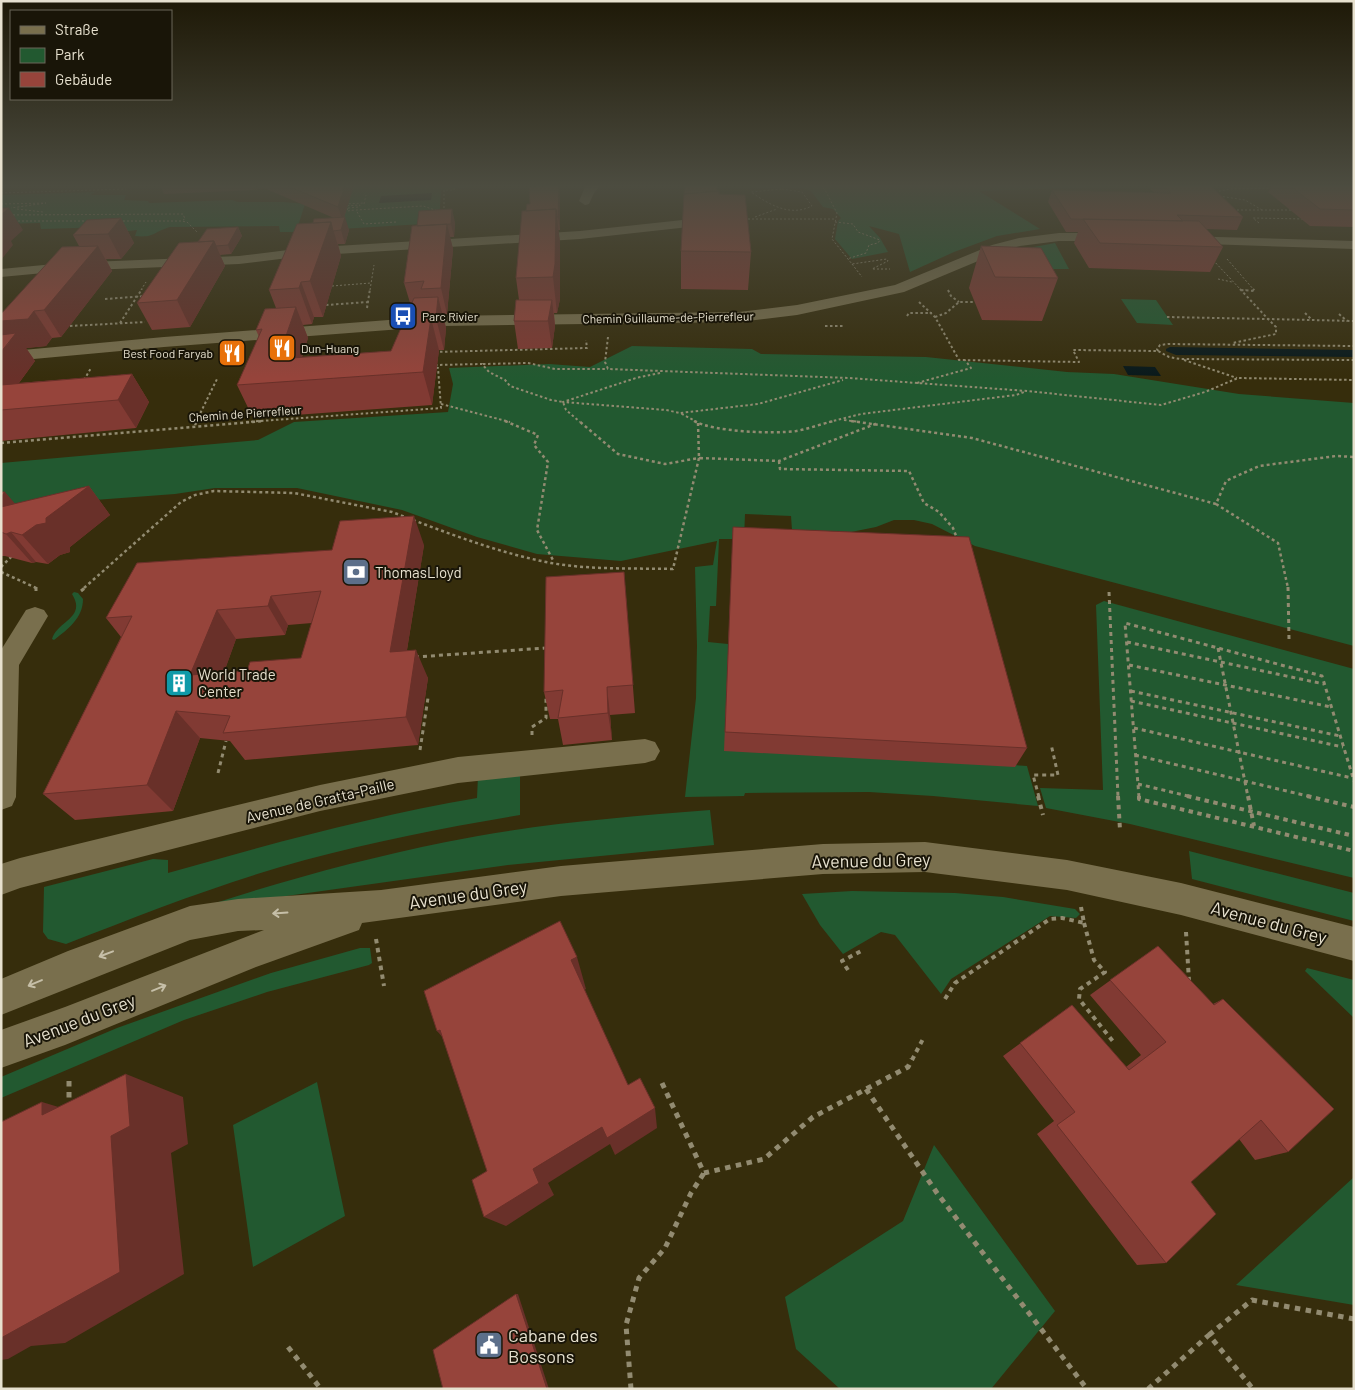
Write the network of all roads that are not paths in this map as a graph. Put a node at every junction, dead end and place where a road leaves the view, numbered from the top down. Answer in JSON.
{"nodes":[{"id":1,"x":339,"y":250,"type":"edge"},
{"id":2,"x":993,"y":250,"type":"edge"},
{"id":3,"x":1,"y":274,"type":"edge"},
{"id":4,"x":1,"y":357,"type":"edge"},
{"id":5,"x":36,"y":603,"type":"road end"},
{"id":6,"x":645,"y":752,"type":"dead end"},
{"id":7,"x":1,"y":797,"type":"edge"},
{"id":8,"x":1,"y":880,"type":"edge"},
{"id":9,"x":379,"y":923,"type":"junction"},
{"id":10,"x":1354,"y":944,"type":"edge"},
{"id":11,"x":1,"y":997,"type":"edge"},
{"id":12,"x":1,"y":1050,"type":"edge"}],
"edges":[{"from":1,"to":3,"type":"street"},
{"from":2,"to":4,"type":"street","name":"Chemin Guillaume-de-Pierrefleur"},
{"from":5,"to":7,"type":"street"},
{"from":6,"to":8,"type":"street","name":"Avenue de Gratta-Paille"},
{"from":9,"to":10,"type":"street","name":"Avenue du Grey"},
{"from":9,"to":11,"type":"street","name":"Avenue du Grey","one_way":true},
{"from":12,"to":9,"type":"street","name":"Avenue du Grey","one_way":true}]}
